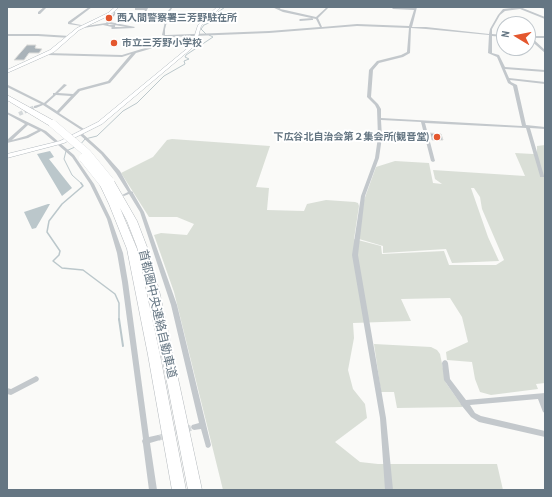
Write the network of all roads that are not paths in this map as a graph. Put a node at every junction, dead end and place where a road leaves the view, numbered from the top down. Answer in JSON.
{"nodes":[{"id":1,"x":46,"y":7,"type":"edge"},
{"id":2,"x":91,"y":7,"type":"edge"},
{"id":3,"x":117,"y":7,"type":"edge"},
{"id":4,"x":136,"y":7,"type":"edge"},
{"id":5,"x":172,"y":7,"type":"edge"},
{"id":6,"x":219,"y":7,"type":"edge"},
{"id":7,"x":273,"y":7,"type":"edge"},
{"id":8,"x":328,"y":7,"type":"edge"},
{"id":9,"x":542,"y":7,"type":"edge"},
{"id":10,"x":280,"y":8,"type":"edge"},
{"id":11,"x":392,"y":8,"type":"edge"},
{"id":12,"x":416,"y":8,"type":"edge"},
{"id":13,"x":519,"y":8,"type":"edge"},
{"id":14,"x":545,"y":8,"type":"edge"},
{"id":15,"x":113,"y":11,"type":"junction"},
{"id":16,"x":39,"y":13,"type":"dead end"},
{"id":17,"x":167,"y":16,"type":"junction"},
{"id":18,"x":316,"y":18,"type":"junction"},
{"id":19,"x":545,"y":18,"type":"edge"},
{"id":20,"x":300,"y":20,"type":"dead end"},
{"id":21,"x":109,"y":23,"type":"junction"},
{"id":22,"x":104,"y":25,"type":"junction"},
{"id":23,"x":84,"y":26,"type":"junction"},
{"id":24,"x":321,"y":27,"type":"junction"},
{"id":25,"x":410,"y":27,"type":"junction"},
{"id":26,"x":490,"y":34,"type":"junction"},
{"id":27,"x":7,"y":35,"type":"edge"},
{"id":28,"x":196,"y":35,"type":"junction"},
{"id":29,"x":496,"y":35,"type":"edge"},
{"id":30,"x":167,"y":36,"type":"junction"},
{"id":31,"x":70,"y":37,"type":"junction"},
{"id":32,"x":536,"y":44,"type":"edge"},
{"id":33,"x":545,"y":52,"type":"edge"},
{"id":34,"x":134,"y":53,"type":"junction"},
{"id":35,"x":46,"y":54,"type":"junction"},
{"id":36,"x":504,"y":68,"type":"junction"},
{"id":37,"x":545,"y":71,"type":"edge"},
{"id":38,"x":7,"y":72,"type":"edge"},
{"id":39,"x":509,"y":79,"type":"junction"},
{"id":40,"x":545,"y":83,"type":"edge"},
{"id":41,"x":65,"y":85,"type":"dead end"},
{"id":42,"x":7,"y":86,"type":"edge"},
{"id":43,"x":54,"y":94,"type":"junction"},
{"id":44,"x":74,"y":95,"type":"junction"},
{"id":45,"x":7,"y":97,"type":"edge"},
{"id":46,"x":7,"y":102,"type":"edge"},
{"id":47,"x":44,"y":104,"type":"junction"},
{"id":48,"x":36,"y":108,"type":"tunnel mouth"},
{"id":49,"x":58,"y":112,"type":"junction"},
{"id":50,"x":7,"y":113,"type":"edge"},
{"id":51,"x":19,"y":114,"type":"tunnel mouth"},
{"id":52,"x":14,"y":116,"type":"junction"},
{"id":53,"x":379,"y":119,"type":"junction"},
{"id":54,"x":423,"y":122,"type":"junction"},
{"id":55,"x":28,"y":123,"type":"junction"},
{"id":56,"x":47,"y":126,"type":"junction"},
{"id":57,"x":526,"y":126,"type":"junction"},
{"id":58,"x":545,"y":128,"type":"edge"},
{"id":59,"x":82,"y":132,"type":"junction"},
{"id":60,"x":7,"y":142,"type":"edge"},
{"id":61,"x":58,"y":142,"type":"junction"},
{"id":62,"x":7,"y":156,"type":"edge"},
{"id":63,"x":433,"y":161,"type":"dead end"},
{"id":64,"x":542,"y":176,"type":"dead end"},
{"id":65,"x":106,"y":182,"type":"junction"},
{"id":66,"x":131,"y":192,"type":"junction"},
{"id":67,"x":124,"y":195,"type":"dead end"},
{"id":68,"x":445,"y":363,"type":"dead end"},
{"id":69,"x":36,"y":379,"type":"dead end"},
{"id":70,"x":7,"y":391,"type":"edge"},
{"id":71,"x":543,"y":396,"type":"edge"},
{"id":72,"x":463,"y":403,"type":"junction"},
{"id":73,"x":545,"y":410,"type":"edge"},
{"id":74,"x":203,"y":425,"type":"junction"},
{"id":75,"x":194,"y":428,"type":"tunnel mouth"},
{"id":76,"x":545,"y":434,"type":"edge"},
{"id":77,"x":158,"y":438,"type":"tunnel mouth"},
{"id":78,"x":145,"y":441,"type":"junction"},
{"id":79,"x":208,"y":445,"type":"dead end"},
{"id":80,"x":153,"y":490,"type":"edge"},
{"id":81,"x":179,"y":490,"type":"edge"},
{"id":82,"x":194,"y":490,"type":"edge"},
{"id":83,"x":389,"y":490,"type":"edge"}],
"edges":[{"from":1,"to":16,"type":"street"},
{"from":2,"to":23,"type":"street"},
{"from":3,"to":15,"type":"street"},
{"from":4,"to":17,"type":"street"},
{"from":5,"to":17,"type":"street"},
{"from":6,"to":28,"type":"street"},
{"from":7,"to":10,"type":"street"},
{"from":8,"to":18,"type":"street"},
{"from":9,"to":14,"type":"street"},
{"from":10,"to":18,"type":"street"},
{"from":11,"to":12,"type":"street"},
{"from":12,"to":25,"type":"street"},
{"from":13,"to":19,"type":"street"},
{"from":13,"to":26,"type":"street"},
{"from":15,"to":21,"type":"street"},
{"from":15,"to":23,"type":"street"},
{"from":17,"to":30,"type":"street"},
{"from":18,"to":20,"type":"street"},
{"from":18,"to":24,"type":"street"},
{"from":21,"to":22,"type":"street"},
{"from":21,"to":22,"type":"street"},
{"from":22,"to":23,"type":"street"},
{"from":23,"to":31,"type":"street"},
{"from":24,"to":25,"type":"street"},
{"from":24,"to":28,"type":"street"},
{"from":25,"to":26,"type":"street"},
{"from":25,"to":53,"type":"street"},
{"from":26,"to":29,"type":"street"},
{"from":26,"to":36,"type":"street"},
{"from":27,"to":31,"type":"street"},
{"from":28,"to":30,"type":"street"},
{"from":28,"to":59,"type":"street"},
{"from":30,"to":34,"type":"street"},
{"from":31,"to":35,"type":"street"},
{"from":32,"to":33,"type":"street"},
{"from":34,"to":35,"type":"street"},
{"from":34,"to":44,"type":"street"},
{"from":35,"to":38,"type":"street"},
{"from":36,"to":37,"type":"street"},
{"from":36,"to":39,"type":"street"},
{"from":39,"to":40,"type":"street"},
{"from":39,"to":57,"type":"street"},
{"from":41,"to":43,"type":"street"},
{"from":42,"to":47,"type":"street"},
{"from":43,"to":44,"type":"street"},
{"from":43,"to":47,"type":"street"},
{"from":44,"to":49,"type":"street"},
{"from":45,"to":56,"type":"highway","name":"首都圏中央連絡自動車道"},
{"from":46,"to":56,"type":"highway","name":"首都圏中央連絡自動車道"},
{"from":47,"to":48,"type":"street"},
{"from":47,"to":49,"type":"street"},
{"from":49,"to":59,"type":"street"},
{"from":50,"to":52,"type":"street"},
{"from":51,"to":52,"type":"street"},
{"from":52,"to":55,"type":"street"},
{"from":53,"to":54,"type":"street"},
{"from":53,"to":83,"type":"street"},
{"from":54,"to":57,"type":"street"},
{"from":54,"to":63,"type":"street"},
{"from":55,"to":56,"type":"street"},
{"from":55,"to":60,"type":"street"},
{"from":56,"to":60,"type":"street"},
{"from":56,"to":61,"type":"street"},
{"from":56,"to":65,"type":"highway","name":"首都圏中央連絡自動車道","bridge":true},
{"from":57,"to":58,"type":"street"},
{"from":57,"to":64,"type":"street"},
{"from":59,"to":61,"type":"street"},
{"from":59,"to":66,"type":"street"},
{"from":61,"to":62,"type":"street"},
{"from":61,"to":78,"type":"street"},
{"from":65,"to":81,"type":"highway","name":"首都圏中央連絡自動車道"},
{"from":65,"to":82,"type":"highway","name":"首都圏中央連絡自動車道"},
{"from":66,"to":67,"type":"street"},
{"from":66,"to":74,"type":"street"},
{"from":68,"to":72,"type":"street"},
{"from":69,"to":70,"type":"street"},
{"from":71,"to":72,"type":"street"},
{"from":71,"to":73,"type":"street"},
{"from":72,"to":76,"type":"street"},
{"from":74,"to":75,"type":"street"},
{"from":74,"to":79,"type":"street"},
{"from":77,"to":78,"type":"street"},
{"from":78,"to":80,"type":"street"}]}
